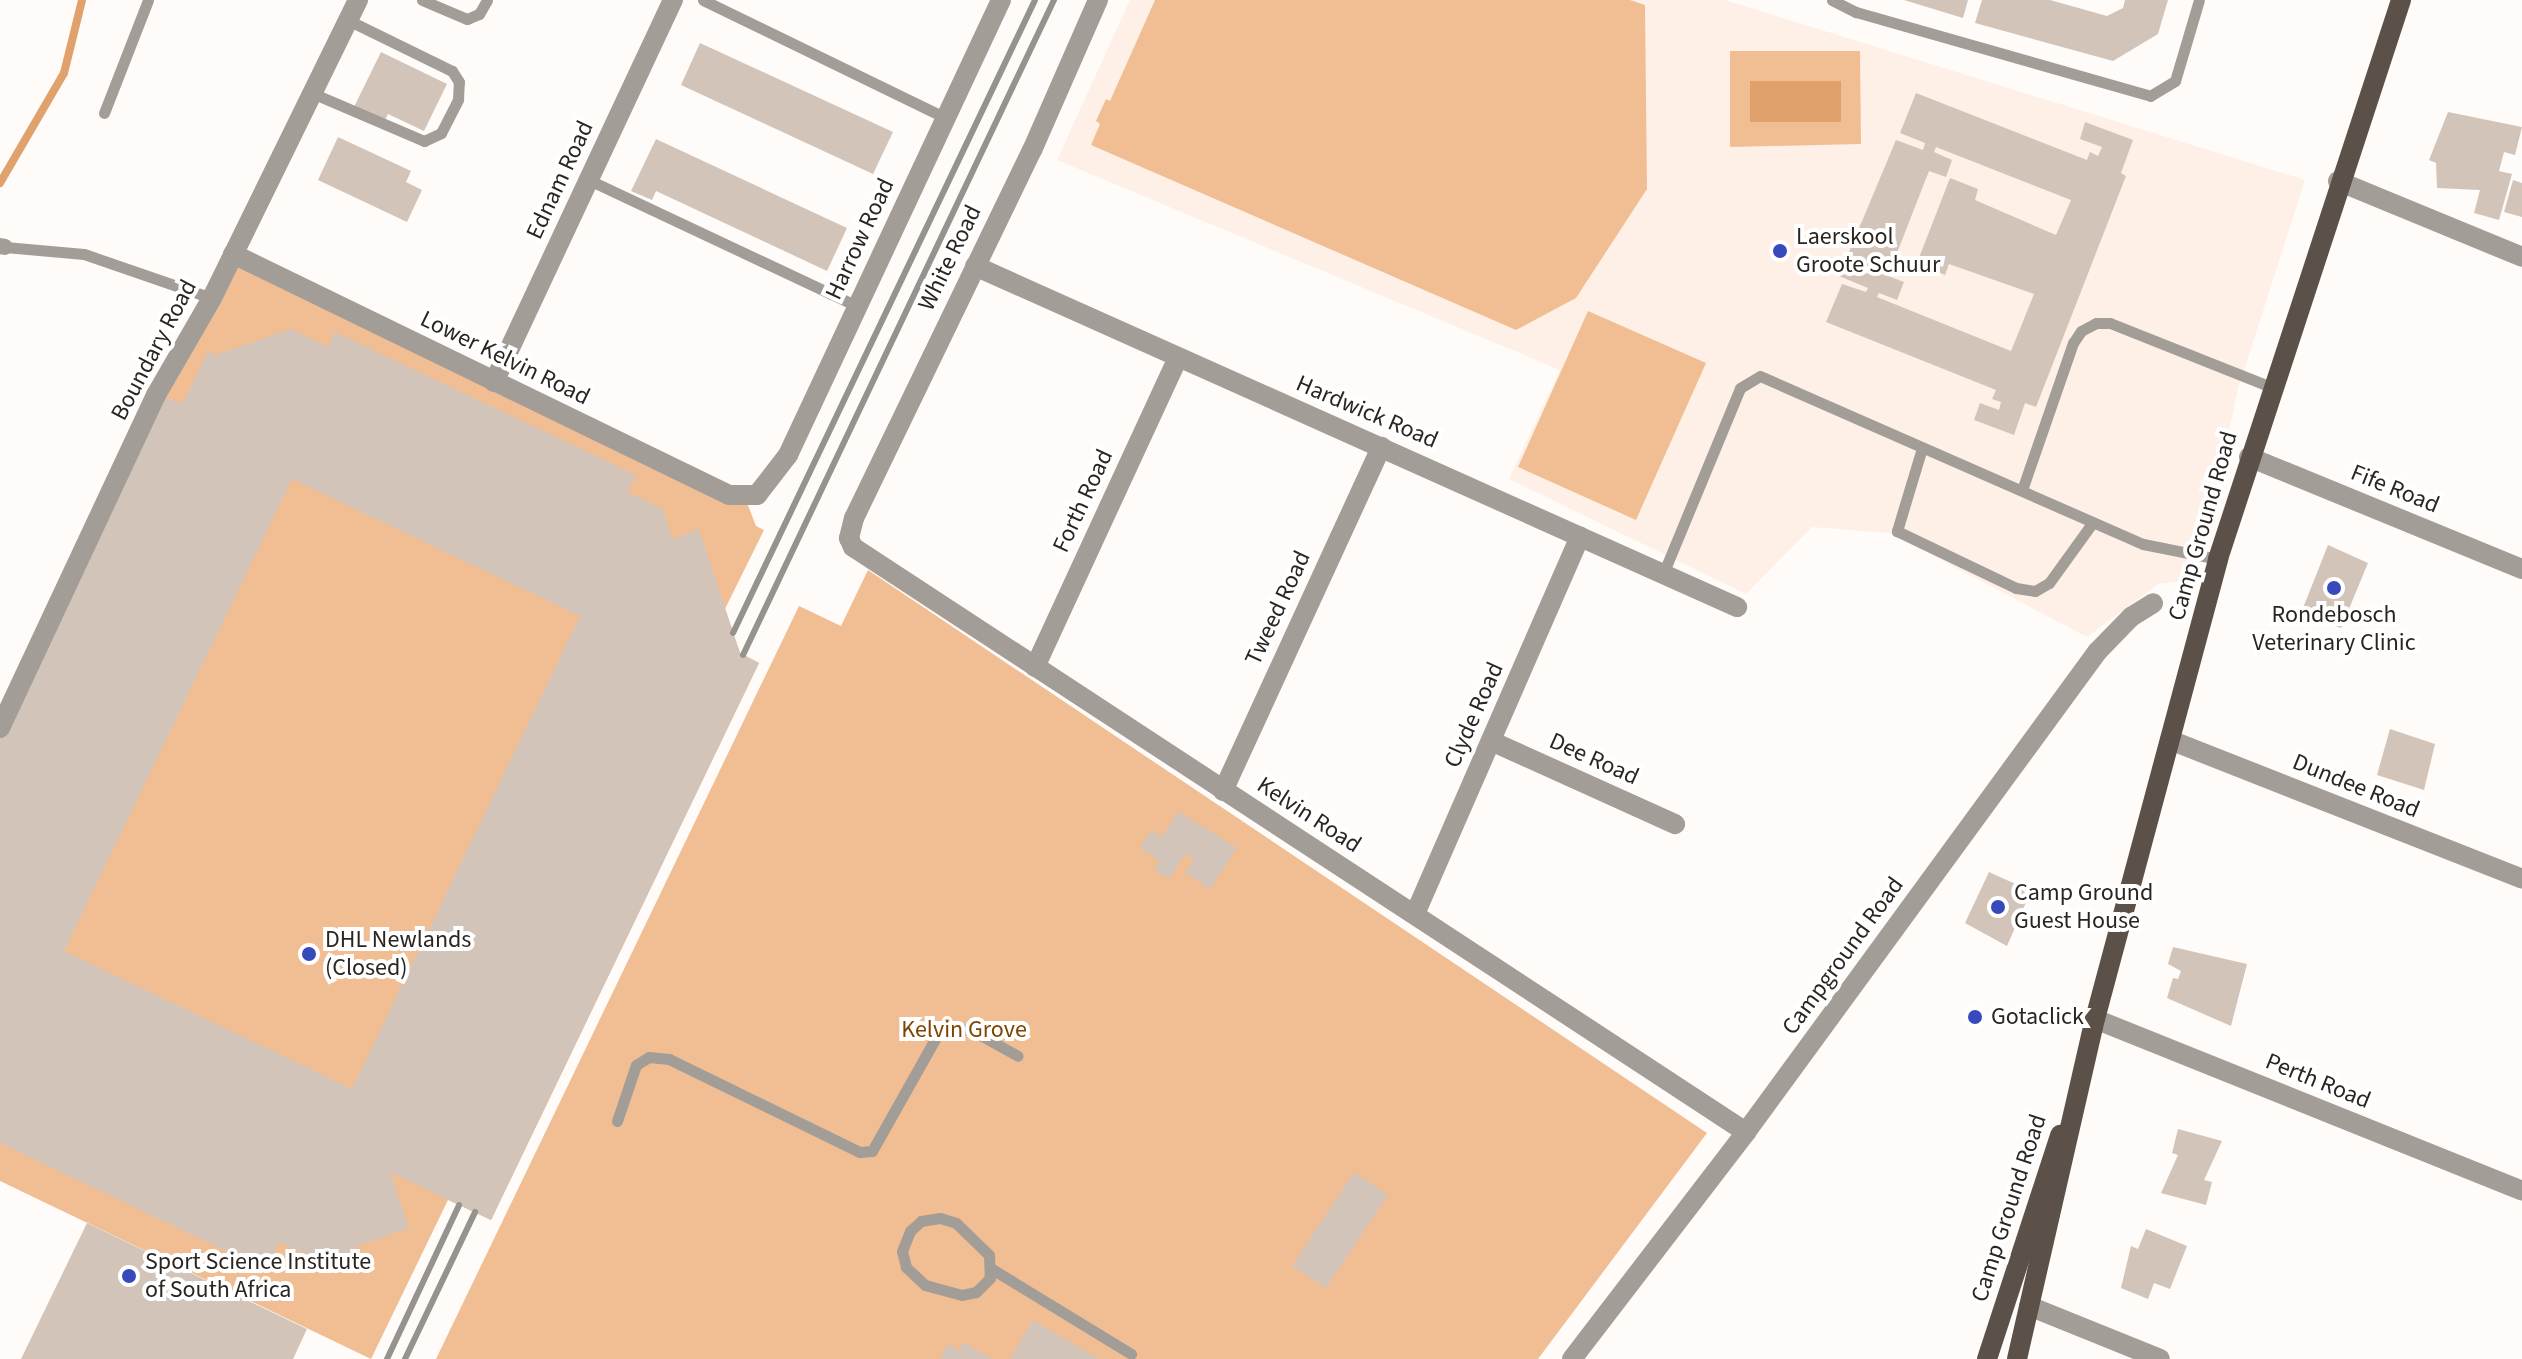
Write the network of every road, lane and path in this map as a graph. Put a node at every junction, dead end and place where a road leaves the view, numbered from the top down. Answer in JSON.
{"nodes":[{"id":1,"x":148,"y":0,"type":"edge"},
{"id":2,"x":358,"y":0,"type":"edge"},
{"id":3,"x":422,"y":0,"type":"edge"},
{"id":4,"x":487,"y":0,"type":"edge"},
{"id":5,"x":673,"y":0,"type":"edge"},
{"id":6,"x":703,"y":0,"type":"edge"},
{"id":7,"x":1001,"y":0,"type":"edge"},
{"id":8,"x":1098,"y":0,"type":"edge"},
{"id":9,"x":1832,"y":0,"type":"edge"},
{"id":10,"x":2199,"y":0,"type":"edge"},
{"id":11,"x":2401,"y":0,"type":"edge"},
{"id":12,"x":348,"y":20,"type":"junction"},
{"id":13,"x":312,"y":93,"type":"junction"},
{"id":14,"x":104,"y":113,"type":"dead end"},
{"id":15,"x":946,"y":118,"type":"junction"},
{"id":16,"x":589,"y":180,"type":"junction"},
{"id":17,"x":2338,"y":181,"type":"junction"},
{"id":18,"x":3,"y":246,"type":"edge"},
{"id":19,"x":851,"y":251,"type":"dead end"},
{"id":20,"x":233,"y":254,"type":"junction"},
{"id":21,"x":2522,"y":257,"type":"edge"},
{"id":22,"x":975,"y":266,"type":"junction"},
{"id":23,"x":831,"y":294,"type":"junction"},
{"id":24,"x":212,"y":298,"type":"junction"},
{"id":25,"x":857,"y":306,"type":"junction"},
{"id":26,"x":1178,"y":357,"type":"junction"},
{"id":27,"x":494,"y":382,"type":"junction"},
{"id":28,"x":2271,"y":387,"type":"junction"},
{"id":29,"x":1381,"y":447,"type":"junction"},
{"id":30,"x":1922,"y":448,"type":"junction"},
{"id":31,"x":2249,"y":457,"type":"junction"},
{"id":32,"x":2022,"y":490,"type":"junction"},
{"id":33,"x":757,"y":495,"type":"joint"},
{"id":34,"x":2093,"y":522,"type":"junction"},
{"id":35,"x":1580,"y":536,"type":"junction"},
{"id":36,"x":849,"y":538,"type":"joint"},
{"id":37,"x":2218,"y":559,"type":"junction"},
{"id":38,"x":2522,"y":569,"type":"edge"},
{"id":39,"x":1663,"y":574,"type":"junction"},
{"id":40,"x":2153,"y":603,"type":"dead end"},
{"id":41,"x":1737,"y":607,"type":"dead end"},
{"id":42,"x":1035,"y":667,"type":"junction"},
{"id":43,"x":0,"y":728,"type":"edge"},
{"id":44,"x":2170,"y":740,"type":"junction"},
{"id":45,"x":1491,"y":741,"type":"junction"},
{"id":46,"x":1223,"y":791,"type":"junction"},
{"id":47,"x":1675,"y":824,"type":"dead end"},
{"id":48,"x":2522,"y":879,"type":"edge"},
{"id":49,"x":1415,"y":914,"type":"junction"},
{"id":50,"x":2095,"y":1019,"type":"junction"},
{"id":51,"x":1018,"y":1056,"type":"dead end"},
{"id":52,"x":2081,"y":1074,"type":"junction"},
{"id":53,"x":617,"y":1121,"type":"dead end"},
{"id":54,"x":1746,"y":1132,"type":"junction"},
{"id":55,"x":2522,"y":1191,"type":"edge"},
{"id":56,"x":992,"y":1269,"type":"junction"},
{"id":57,"x":2029,"y":1306,"type":"junction"},
{"id":58,"x":1131,"y":1354,"type":"dead end"},
{"id":59,"x":1578,"y":1356,"type":"edge"},
{"id":60,"x":1987,"y":1359,"type":"edge"},
{"id":61,"x":2017,"y":1359,"type":"edge"},
{"id":62,"x":2160,"y":1359,"type":"edge"}],
"edges":[{"from":1,"to":14,"type":"lane"},
{"from":2,"to":12,"type":"street","name":"Boundary Road"},
{"from":3,"to":4,"type":"lane"},
{"from":5,"to":16,"type":"street","name":"Ednam Road"},
{"from":6,"to":15,"type":"lane"},
{"from":7,"to":15,"type":"street","name":"Harrow Road"},
{"from":8,"to":22,"type":"street","name":"White Road"},
{"from":9,"to":10,"type":"lane"},
{"from":11,"to":17,"type":"main road","name":"Camp Ground Road"},
{"from":12,"to":13,"type":"street","name":"Boundary Road"},
{"from":12,"to":13,"type":"lane"},
{"from":13,"to":20,"type":"street","name":"Boundary Road"},
{"from":15,"to":25,"type":"street","name":"Harrow Road"},
{"from":16,"to":23,"type":"lane"},
{"from":16,"to":27,"type":"street","name":"Ednam Road"},
{"from":17,"to":21,"type":"street"},
{"from":17,"to":28,"type":"main road","name":"Camp Ground Road"},
{"from":18,"to":24,"type":"lane"},
{"from":19,"to":23,"type":"lane"},
{"from":20,"to":24,"type":"street","name":"Boundary Road"},
{"from":20,"to":27,"type":"street","name":"Lower Kelvin Road"},
{"from":22,"to":26,"type":"street","name":"Hardwick Road"},
{"from":22,"to":36,"type":"street","name":"White Road"},
{"from":23,"to":25,"type":"lane"},
{"from":24,"to":43,"type":"street","name":"Boundary Road"},
{"from":25,"to":33,"type":"street","name":"Harrow Road"},
{"from":26,"to":29,"type":"street","name":"Hardwick Road"},
{"from":26,"to":42,"type":"street","name":"Forth Road"},
{"from":27,"to":33,"type":"street","name":"Lower Kelvin Road"},
{"from":28,"to":31,"type":"main road","name":"Camp Ground Road"},
{"from":28,"to":32,"type":"lane"},
{"from":29,"to":35,"type":"street","name":"Hardwick Road"},
{"from":29,"to":46,"type":"street","name":"Tweed Road"},
{"from":30,"to":32,"type":"lane"},
{"from":30,"to":34,"type":"lane"},
{"from":30,"to":39,"type":"lane"},
{"from":31,"to":37,"type":"main road","name":"Camp Ground Road"},
{"from":31,"to":38,"type":"street","name":"Fife Road"},
{"from":32,"to":34,"type":"lane"},
{"from":34,"to":37,"type":"lane"},
{"from":35,"to":39,"type":"street","name":"Hardwick Road"},
{"from":35,"to":45,"type":"street","name":"Clyde Road"},
{"from":36,"to":42,"type":"street","name":"Kelvin Road"},
{"from":37,"to":44,"type":"main road","name":"Camp Ground Road"},
{"from":39,"to":41,"type":"street","name":"Hardwick Road"},
{"from":40,"to":54,"type":"street","name":"Campground Road"},
{"from":42,"to":46,"type":"street","name":"Kelvin Road"},
{"from":44,"to":48,"type":"street","name":"Dundee Road"},
{"from":44,"to":50,"type":"main road","name":"Camp Ground Road"},
{"from":45,"to":47,"type":"street","name":"Dee Road"},
{"from":45,"to":49,"type":"street","name":"Clyde Road"},
{"from":46,"to":49,"type":"street","name":"Kelvin Road"},
{"from":49,"to":54,"type":"street","name":"Kelvin Road"},
{"from":50,"to":52,"type":"main road","name":"Camp Ground Road"},
{"from":50,"to":55,"type":"street","name":"Perth Road"},
{"from":51,"to":53,"type":"lane"},
{"from":52,"to":57,"type":"main road","name":"Camp Ground Road"},
{"from":52,"to":60,"type":"main road","name":"Camp Ground Road"},
{"from":54,"to":59,"type":"street","name":"Campground Road"},
{"from":56,"to":56,"type":"lane"},
{"from":56,"to":58,"type":"lane"},
{"from":57,"to":61,"type":"main road","name":"Camp Ground Road"},
{"from":57,"to":62,"type":"street"}]}
